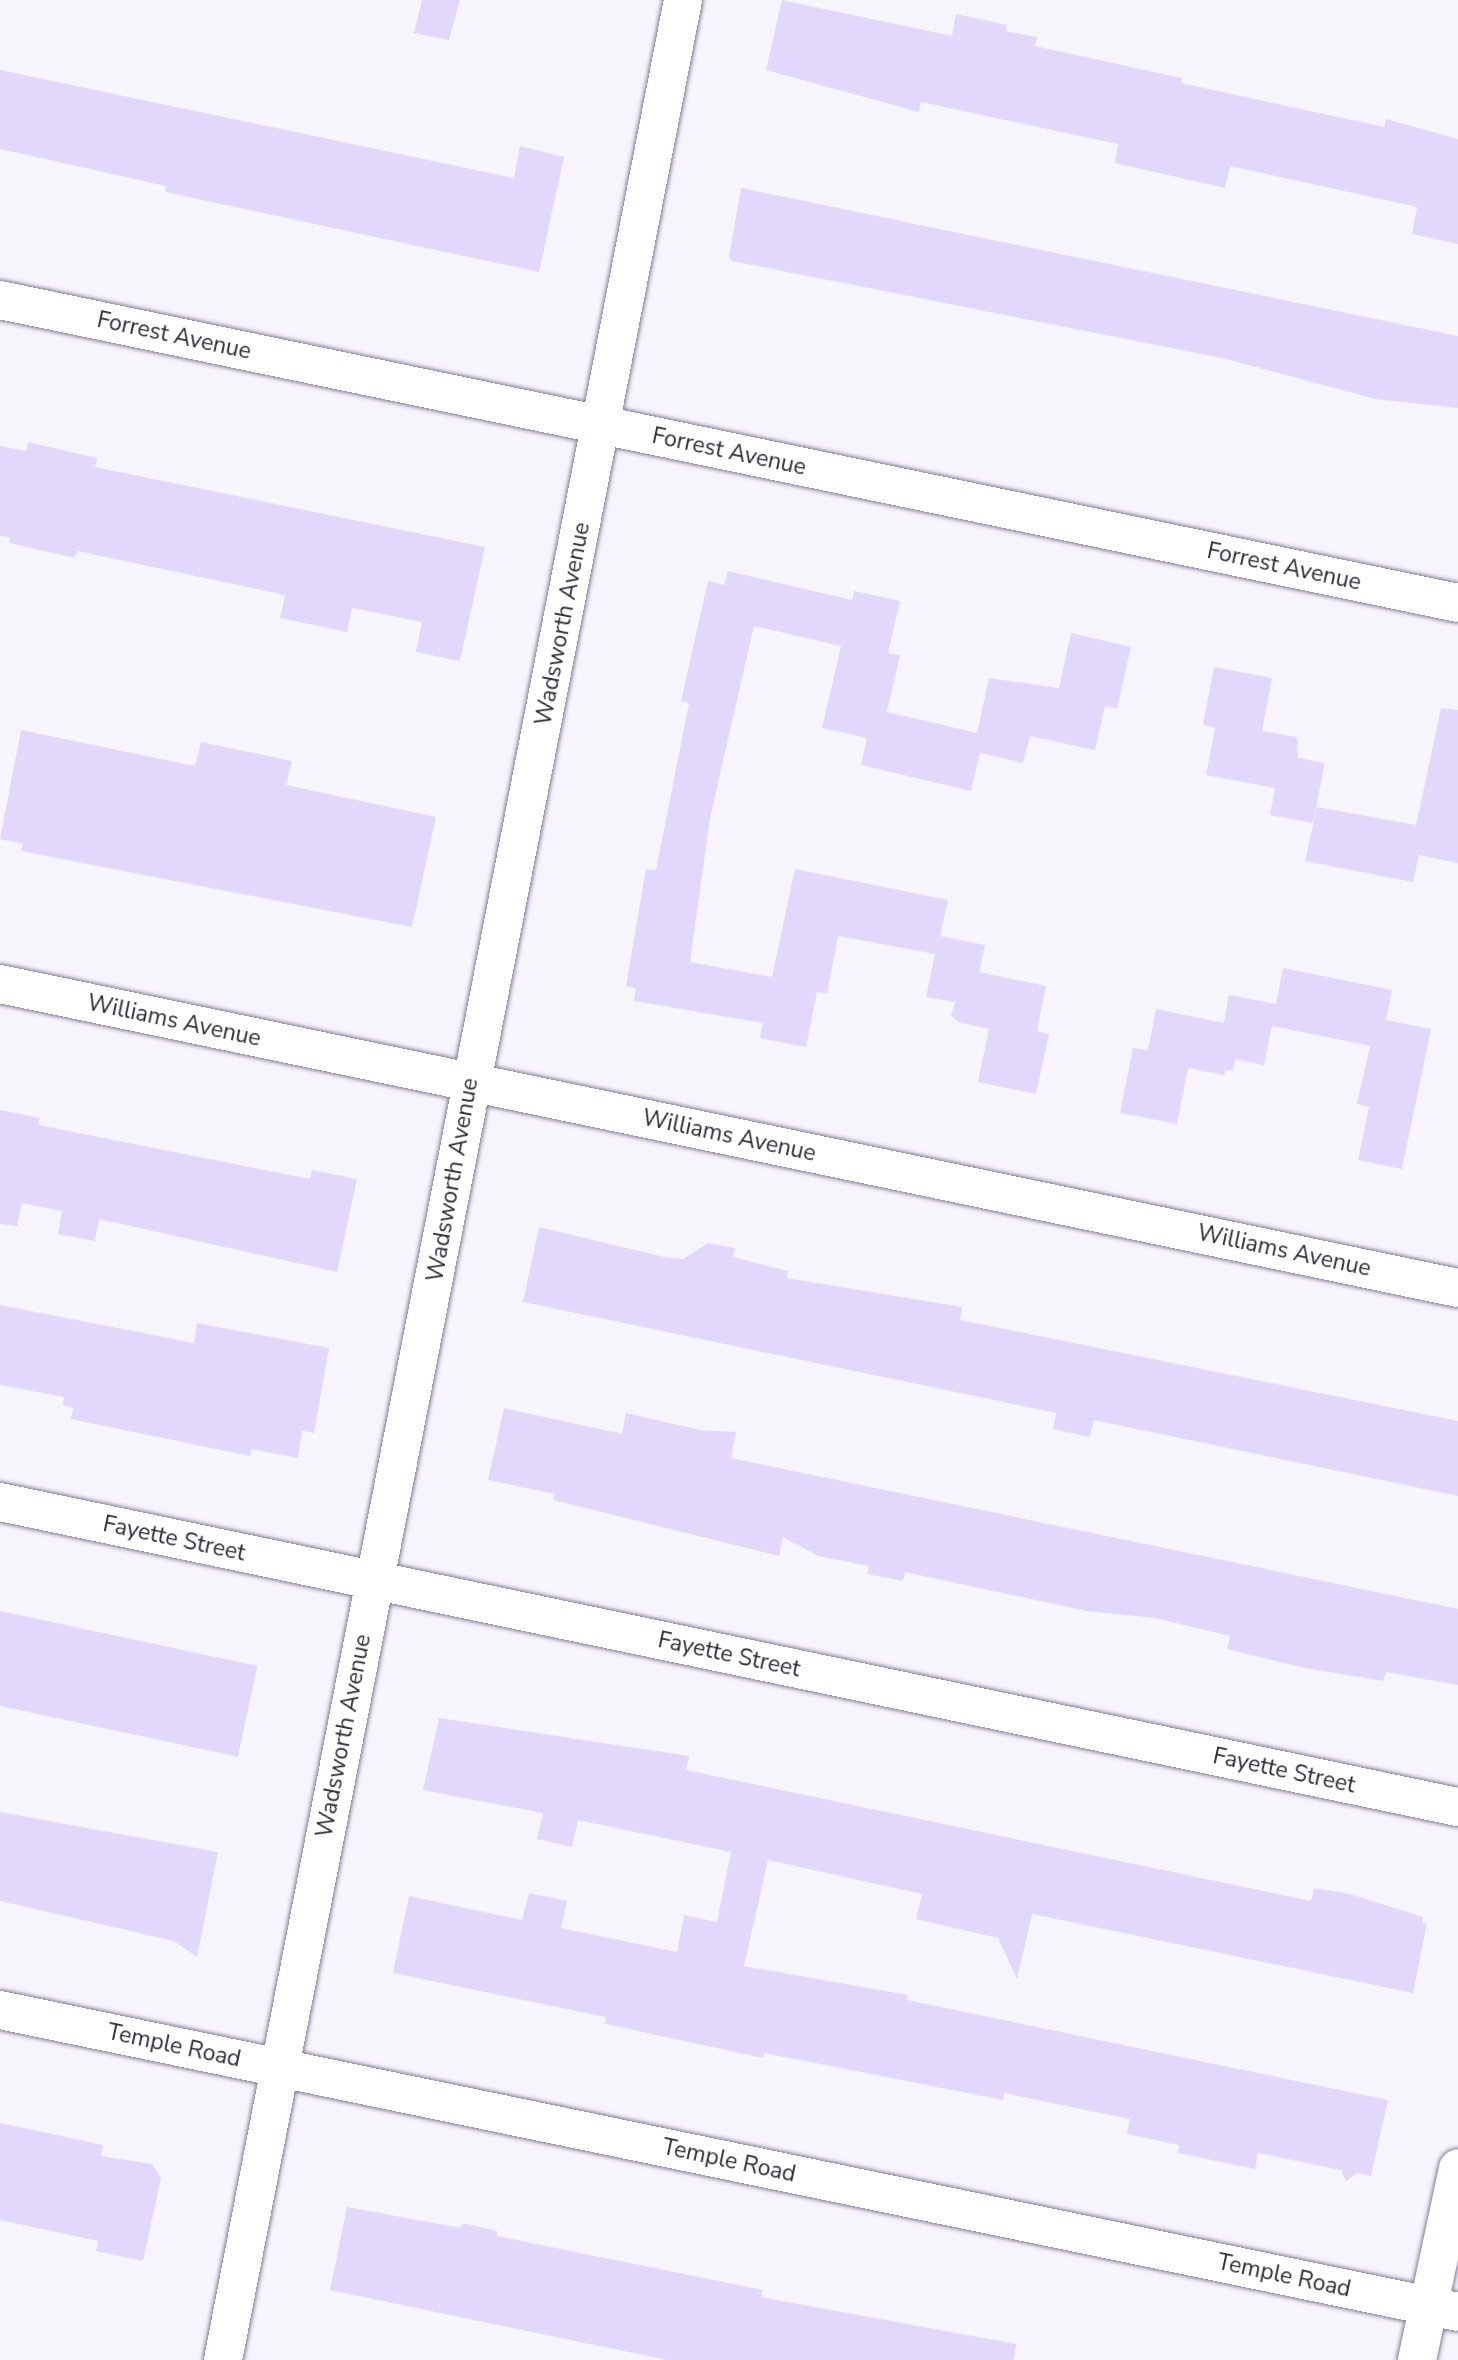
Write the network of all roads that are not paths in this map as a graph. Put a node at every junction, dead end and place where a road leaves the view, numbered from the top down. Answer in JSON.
{"nodes":[{"id":1,"x":683,"y":0,"type":"edge"},
{"id":2,"x":0,"y":300,"type":"edge"},
{"id":3,"x":602,"y":426,"type":"junction"},
{"id":4,"x":1458,"y":603,"type":"edge"},
{"id":5,"x":0,"y":984,"type":"edge"},
{"id":6,"x":471,"y":1083,"type":"junction"},
{"id":7,"x":1458,"y":1288,"type":"edge"},
{"id":8,"x":0,"y":1503,"type":"edge"},
{"id":9,"x":374,"y":1580,"type":"junction"},
{"id":10,"x":1458,"y":1807,"type":"edge"},
{"id":11,"x":0,"y":2010,"type":"edge"},
{"id":12,"x":280,"y":2068,"type":"junction"},
{"id":13,"x":1458,"y":2168,"type":"edge"},
{"id":14,"x":1443,"y":2309,"type":"edge"},
{"id":15,"x":223,"y":2360,"type":"edge"},
{"id":16,"x":1418,"y":2360,"type":"edge"}],
"edges":[{"from":1,"to":3,"type":"street","name":"Wadsworth Avenue"},
{"from":2,"to":3,"type":"street","name":"Forrest Avenue"},
{"from":3,"to":4,"type":"street","name":"Forrest Avenue"},
{"from":3,"to":6,"type":"street","name":"Wadsworth Avenue"},
{"from":5,"to":6,"type":"street","name":"Williams Avenue"},
{"from":6,"to":7,"type":"street","name":"Williams Avenue"},
{"from":6,"to":9,"type":"street","name":"Wadsworth Avenue"},
{"from":8,"to":9,"type":"street","name":"Fayette Street"},
{"from":9,"to":10,"type":"street","name":"Fayette Street"},
{"from":9,"to":12,"type":"street","name":"Wadsworth Avenue"},
{"from":11,"to":12,"type":"street","name":"Temple Road"},
{"from":12,"to":14,"type":"street","name":"Temple Road"},
{"from":12,"to":15,"type":"street","name":"Wadsworth Avenue"},
{"from":13,"to":14,"type":"street"},
{"from":14,"to":16,"type":"street"}]}
